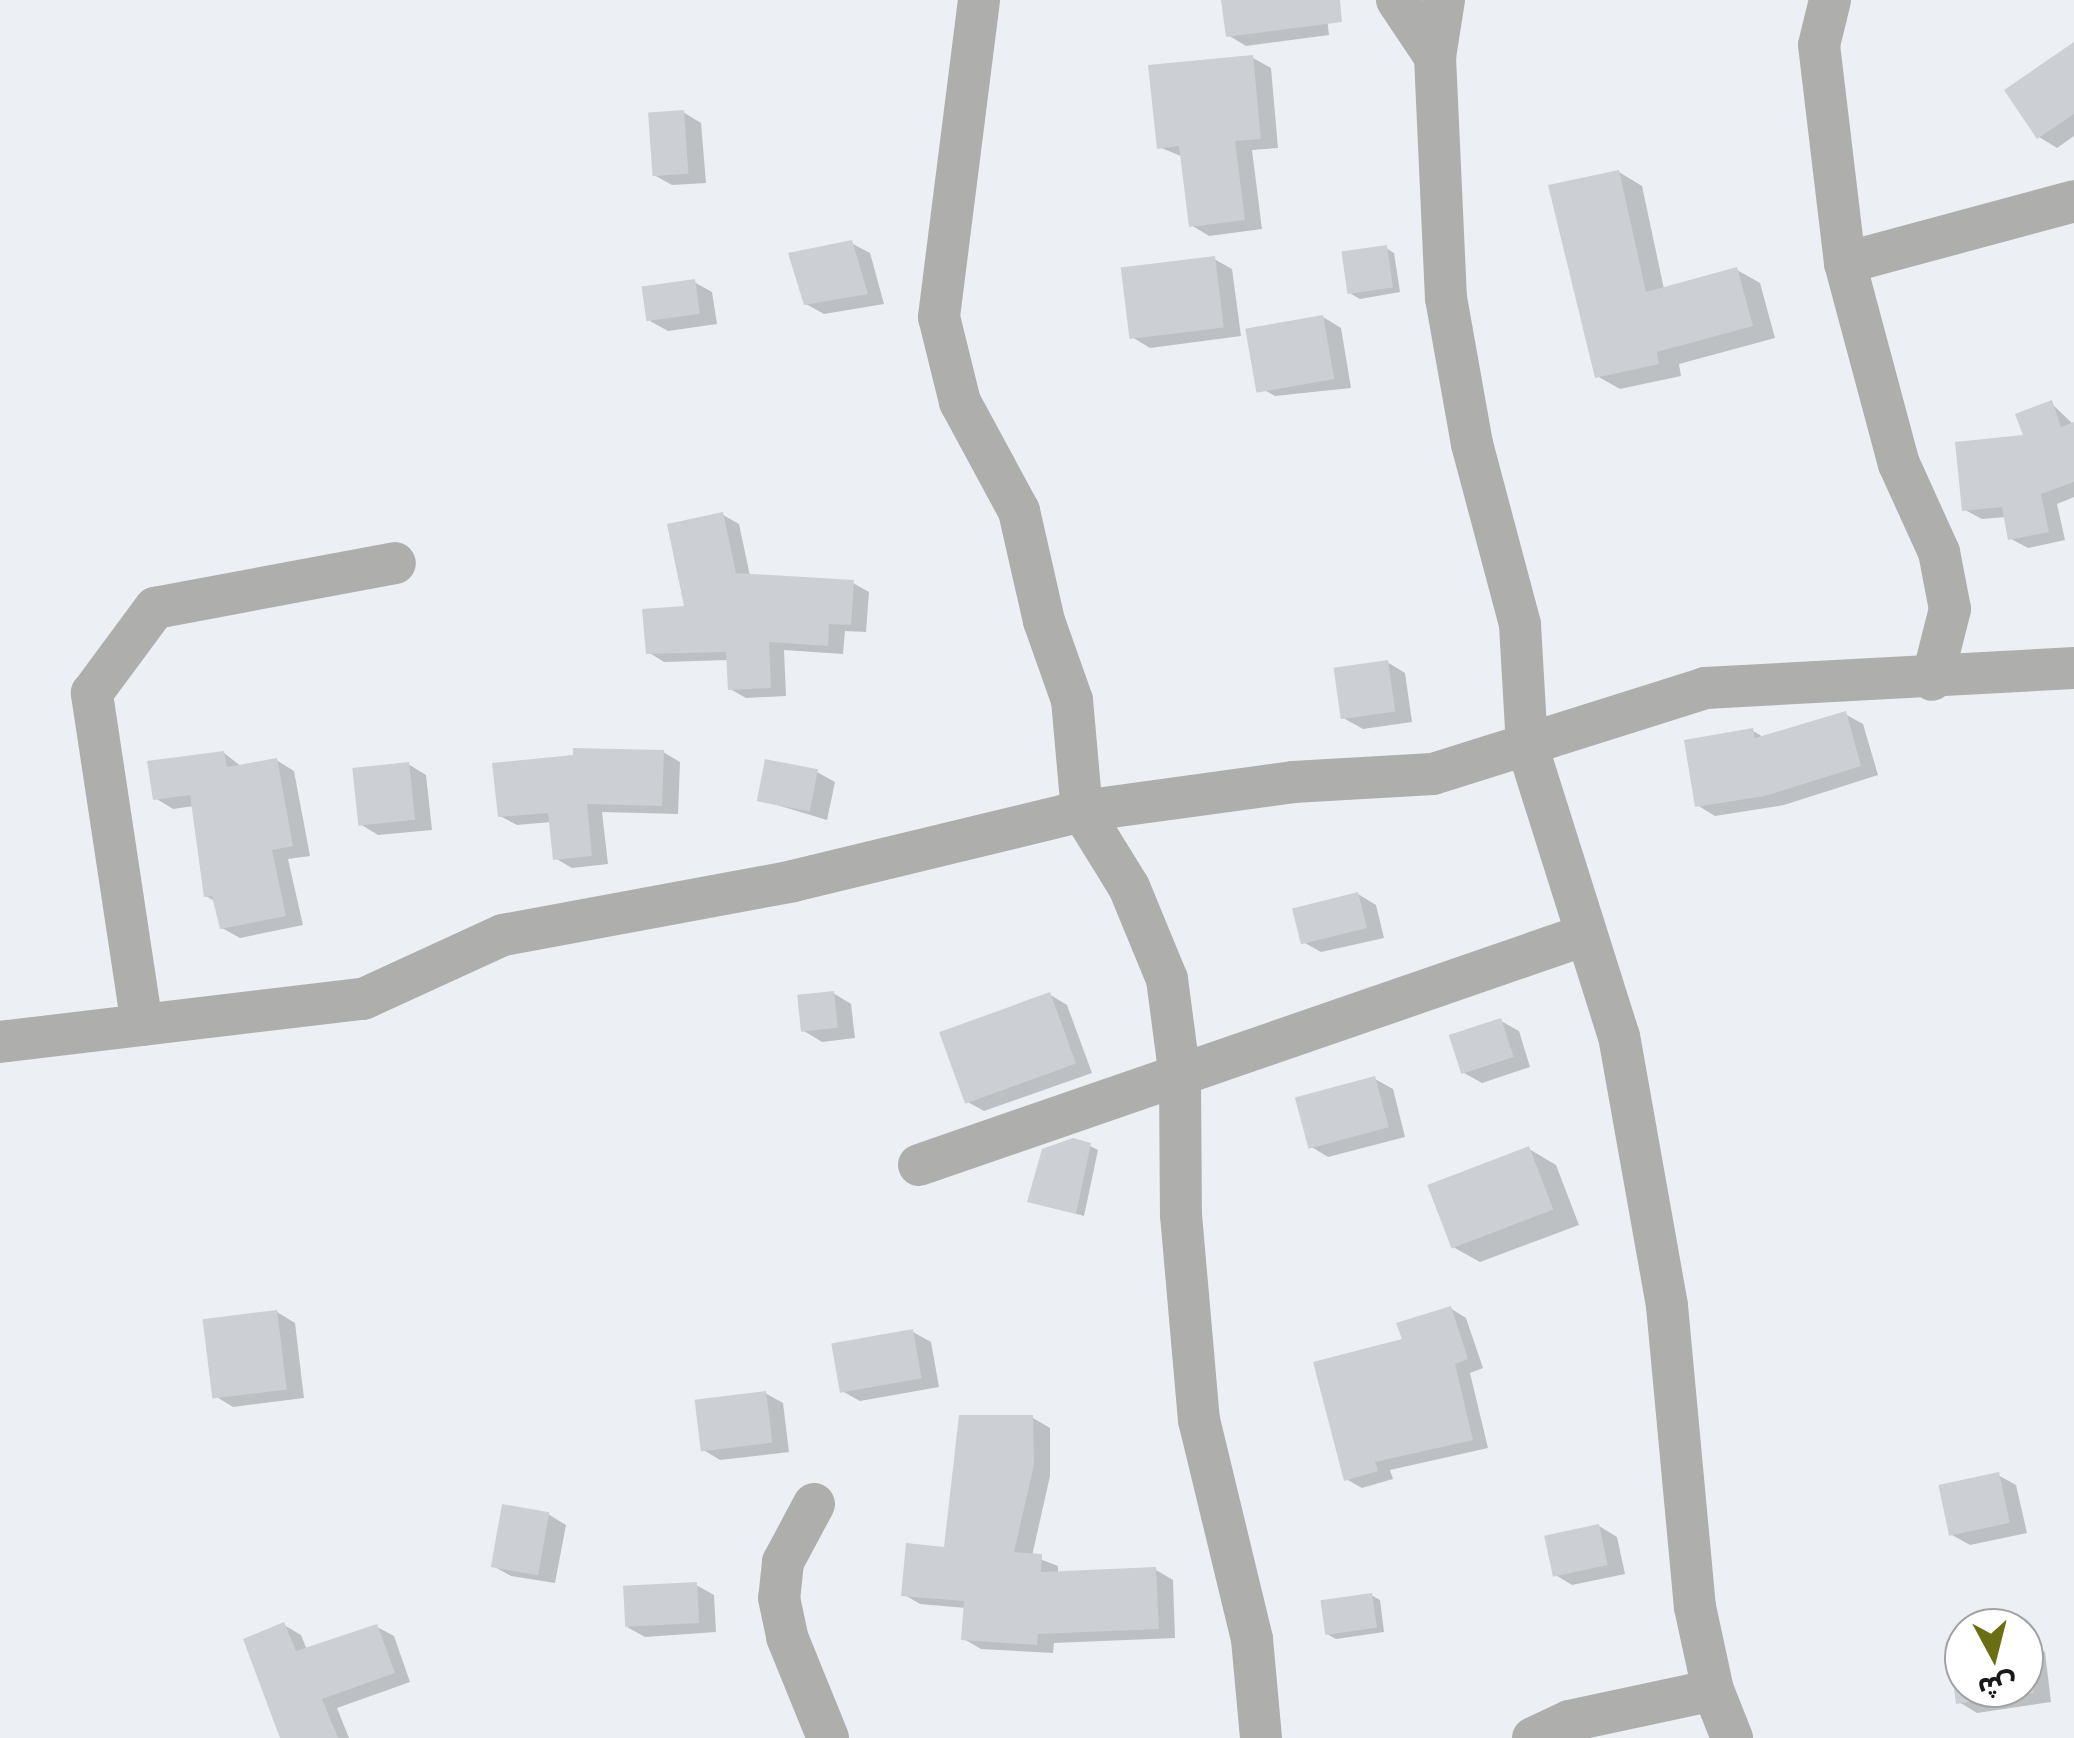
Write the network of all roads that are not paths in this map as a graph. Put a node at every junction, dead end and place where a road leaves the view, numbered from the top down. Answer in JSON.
{"nodes":[{"id":1,"x":979,"y":0,"type":"edge"},
{"id":2,"x":1397,"y":0,"type":"edge"},
{"id":3,"x":1444,"y":0,"type":"edge"},
{"id":4,"x":1830,"y":0,"type":"edge"},
{"id":5,"x":1435,"y":57,"type":"junction"},
{"id":6,"x":2074,"y":201,"type":"edge"},
{"id":7,"x":1845,"y":263,"type":"junction"},
{"id":8,"x":395,"y":564,"type":"dead end"},
{"id":9,"x":2074,"y":668,"type":"edge"},
{"id":10,"x":1932,"y":680,"type":"junction"},
{"id":11,"x":1527,"y":745,"type":"junction"},
{"id":12,"x":1082,"y":811,"type":"junction"},
{"id":13,"x":1584,"y":935,"type":"junction"},
{"id":14,"x":142,"y":1025,"type":"junction"},
{"id":15,"x":0,"y":1042,"type":"edge"},
{"id":16,"x":1180,"y":1078,"type":"junction"},
{"id":17,"x":919,"y":1165,"type":"dead end"},
{"id":18,"x":814,"y":1504,"type":"dead end"},
{"id":19,"x":1713,"y":1690,"type":"junction"},
{"id":20,"x":828,"y":1738,"type":"edge"},
{"id":21,"x":1261,"y":1738,"type":"edge"},
{"id":22,"x":1533,"y":1738,"type":"edge"},
{"id":23,"x":1732,"y":1738,"type":"edge"}],
"edges":[{"from":1,"to":12,"type":"street"},
{"from":2,"to":5,"type":"street"},
{"from":3,"to":5,"type":"street"},
{"from":4,"to":7,"type":"street"},
{"from":5,"to":11,"type":"street"},
{"from":6,"to":7,"type":"street"},
{"from":7,"to":10,"type":"street"},
{"from":8,"to":14,"type":"street"},
{"from":9,"to":10,"type":"street"},
{"from":10,"to":11,"type":"street"},
{"from":11,"to":12,"type":"street"},
{"from":11,"to":13,"type":"street"},
{"from":12,"to":14,"type":"street"},
{"from":12,"to":16,"type":"street"},
{"from":13,"to":16,"type":"street"},
{"from":13,"to":19,"type":"street"},
{"from":14,"to":15,"type":"street"},
{"from":16,"to":17,"type":"street"},
{"from":16,"to":21,"type":"street"},
{"from":18,"to":20,"type":"street"},
{"from":19,"to":22,"type":"street"},
{"from":19,"to":23,"type":"street"}]}
